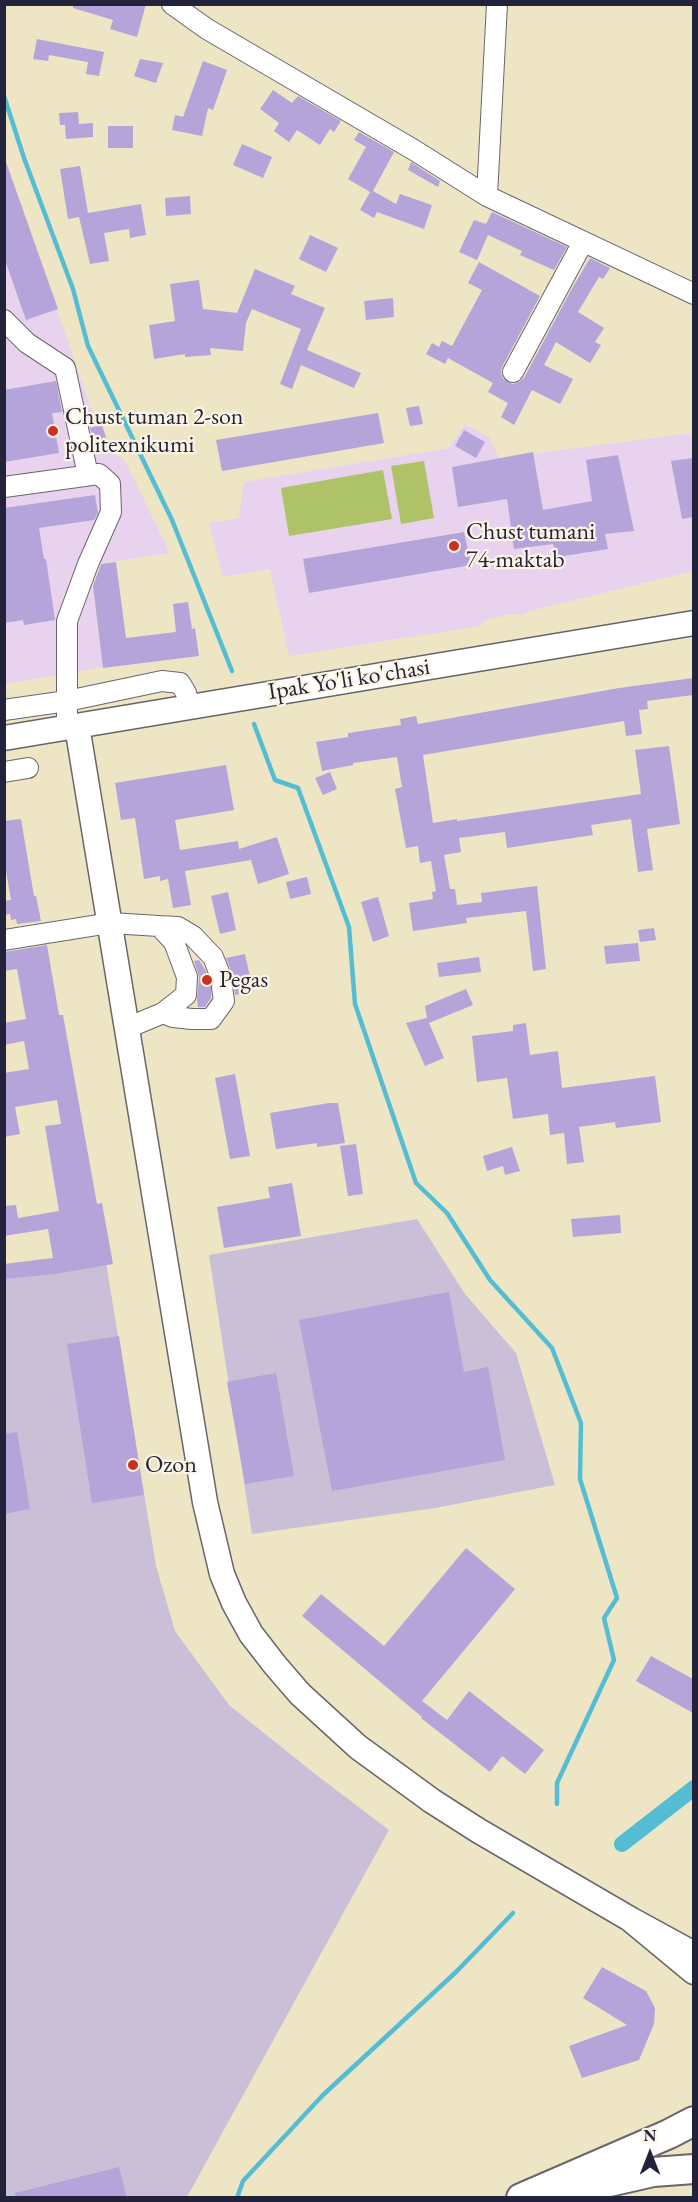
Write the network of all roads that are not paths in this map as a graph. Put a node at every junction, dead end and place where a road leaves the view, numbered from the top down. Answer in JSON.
{"nodes":[{"id":1,"x":172,"y":4,"type":"edge"},
{"id":2,"x":497,"y":4,"type":"edge"},
{"id":3,"x":487,"y":196,"type":"junction"},
{"id":4,"x":583,"y":242,"type":"junction"},
{"id":5,"x":693,"y":294,"type":"edge"},
{"id":6,"x":4,"y":320,"type":"edge"},
{"id":7,"x":513,"y":372,"type":"dead end"},
{"id":8,"x":88,"y":475,"type":"junction"},
{"id":9,"x":4,"y":487,"type":"edge"},
{"id":10,"x":693,"y":623,"type":"edge"},
{"id":11,"x":67,"y":701,"type":"junction"},
{"id":12,"x":190,"y":707,"type":"junction"},
{"id":13,"x":4,"y":710,"type":"edge"},
{"id":14,"x":72,"y":727,"type":"junction"},
{"id":15,"x":4,"y":738,"type":"edge"},
{"id":16,"x":28,"y":768,"type":"dead end"},
{"id":17,"x":4,"y":772,"type":"edge"},
{"id":18,"x":110,"y":923,"type":"junction"},
{"id":19,"x":159,"y":926,"type":"junction"},
{"id":20,"x":4,"y":940,"type":"edge"},
{"id":21,"x":163,"y":1012,"type":"junction"},
{"id":22,"x":127,"y":1028,"type":"junction"},
{"id":23,"x":630,"y":1919,"type":"junction"},
{"id":24,"x":693,"y":1954,"type":"edge"},
{"id":25,"x":693,"y":1972,"type":"edge"},
{"id":26,"x":693,"y":2115,"type":"edge"},
{"id":27,"x":693,"y":2121,"type":"edge"},
{"id":28,"x":669,"y":2134,"type":"junction"},
{"id":29,"x":693,"y":2169,"type":"edge"},
{"id":30,"x":521,"y":2198,"type":"edge"},
{"id":31,"x":548,"y":2198,"type":"edge"}],
"edges":[{"from":1,"to":3,"type":"street"},
{"from":2,"to":3,"type":"street"},
{"from":3,"to":4,"type":"street"},
{"from":4,"to":5,"type":"street"},
{"from":4,"to":7,"type":"street"},
{"from":6,"to":8,"type":"street"},
{"from":8,"to":9,"type":"street"},
{"from":8,"to":11,"type":"street"},
{"from":10,"to":12,"type":"main road","name":"Ipak Yo'li ko'chasi"},
{"from":11,"to":12,"type":"street"},
{"from":11,"to":13,"type":"street"},
{"from":11,"to":14,"type":"street"},
{"from":12,"to":14,"type":"main road","name":"Ipak Yo'li ko'chasi"},
{"from":14,"to":15,"type":"main road","name":"Ipak Yo'li ko'chasi"},
{"from":14,"to":18,"type":"main road"},
{"from":16,"to":17,"type":"street"},
{"from":18,"to":19,"type":"street"},
{"from":18,"to":20,"type":"street"},
{"from":18,"to":22,"type":"main road"},
{"from":19,"to":21,"type":"street"},
{"from":19,"to":21,"type":"street"},
{"from":21,"to":22,"type":"street"},
{"from":22,"to":23,"type":"main road"},
{"from":23,"to":24,"type":"main road"},
{"from":23,"to":25,"type":"main road"},
{"from":26,"to":28,"type":"highway"},
{"from":27,"to":28,"type":"highway"},
{"from":28,"to":30,"type":"highway"},
{"from":29,"to":31,"type":"highway"}]}
